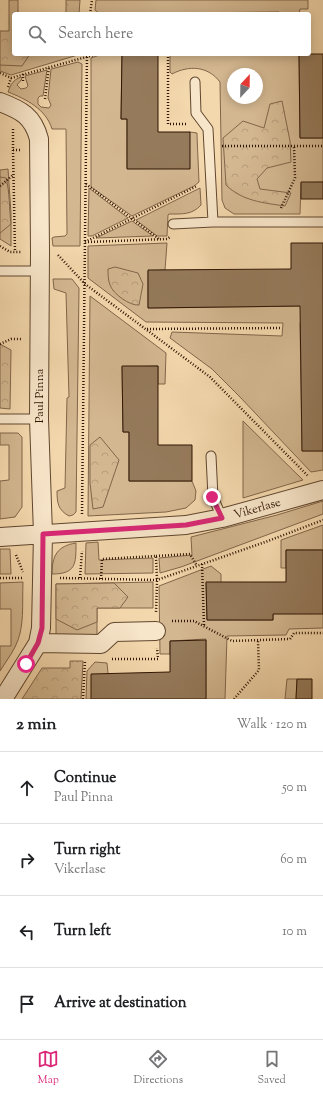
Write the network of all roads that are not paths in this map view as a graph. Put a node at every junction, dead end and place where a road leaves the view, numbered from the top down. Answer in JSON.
{"nodes":[{"id":1,"x":195,"y":82,"type":"dead end"},
{"id":2,"x":0,"y":102,"type":"edge"},
{"id":3,"x":213,"y":222,"type":"junction"},
{"id":4,"x":323,"y":222,"type":"edge"},
{"id":5,"x":173,"y":224,"type":"dead end"},
{"id":6,"x":0,"y":271,"type":"edge"},
{"id":7,"x":40,"y":271,"type":"junction"},
{"id":8,"x":0,"y":419,"type":"edge"},
{"id":9,"x":39,"y":419,"type":"junction"},
{"id":10,"x":211,"y":456,"type":"dead end"},
{"id":11,"x":317,"y":484,"type":"edge"},
{"id":12,"x":222,"y":518,"type":"junction"},
{"id":13,"x":43,"y":534,"type":"junction"},
{"id":14,"x":7,"y":537,"type":"edge"},
{"id":15,"x":156,"y":631,"type":"dead end"},
{"id":16,"x":38,"y":643,"type":"junction"},
{"id":17,"x":3,"y":699,"type":"edge"}],
"edges":[{"from":1,"to":3,"type":"lane"},
{"from":2,"to":7,"type":"street","name":"Paul Pinna"},
{"from":3,"to":4,"type":"lane"},
{"from":3,"to":5,"type":"lane"},
{"from":6,"to":7,"type":"lane"},
{"from":7,"to":9,"type":"street","name":"Paul Pinna"},
{"from":8,"to":9,"type":"lane"},
{"from":9,"to":13,"type":"street","name":"Paul Pinna"},
{"from":10,"to":12,"type":"lane"},
{"from":11,"to":12,"type":"street","name":"Vikerlase"},
{"from":12,"to":13,"type":"street","name":"Vikerlase"},
{"from":13,"to":14,"type":"street","name":"Vikerlase"},
{"from":13,"to":16,"type":"street","name":"Paul Pinna"},
{"from":15,"to":16,"type":"street"},
{"from":16,"to":17,"type":"street","name":"Paul Pinna"}]}
